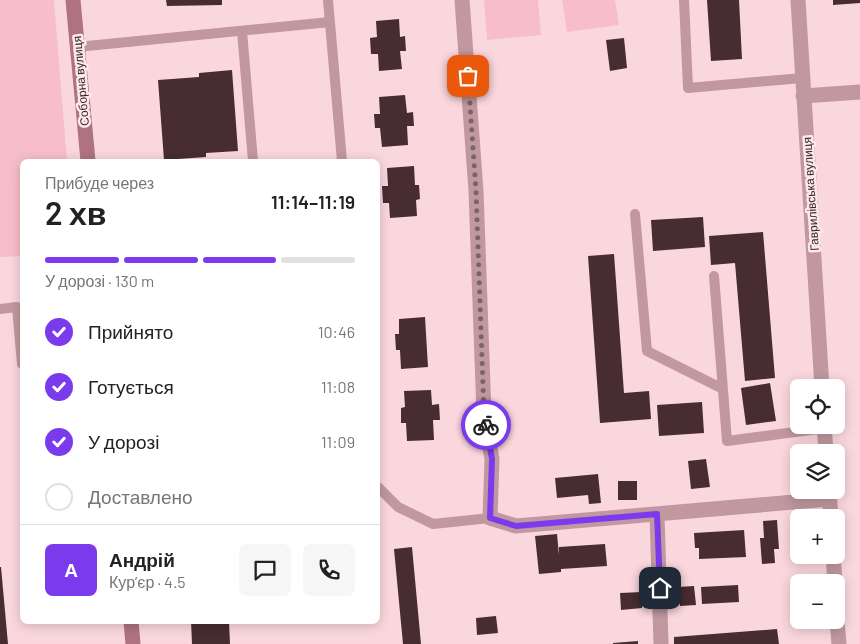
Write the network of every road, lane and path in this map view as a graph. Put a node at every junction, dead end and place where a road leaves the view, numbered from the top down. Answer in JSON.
{"nodes":[{"id":1,"x":73,"y":0,"type":"edge"},
{"id":2,"x":328,"y":0,"type":"edge"},
{"id":3,"x":462,"y":0,"type":"edge"},
{"id":4,"x":684,"y":0,"type":"edge"},
{"id":5,"x":798,"y":0,"type":"edge"},
{"id":6,"x":330,"y":22,"type":"junction"},
{"id":7,"x":242,"y":31,"type":"junction"},
{"id":8,"x":77,"y":47,"type":"junction"},
{"id":9,"x":802,"y":78,"type":"junction"},
{"id":10,"x":860,"y":92,"type":"edge"},
{"id":11,"x":804,"y":96,"type":"junction"},
{"id":12,"x":88,"y":159,"type":"edge"},
{"id":13,"x":253,"y":159,"type":"edge"},
{"id":14,"x":342,"y":159,"type":"edge"},
{"id":15,"x":635,"y":214,"type":"dead end"},
{"id":16,"x":714,"y":276,"type":"dead end"},
{"id":17,"x":0,"y":309,"type":"edge"},
{"id":18,"x":20,"y":341,"type":"edge"},
{"id":19,"x":821,"y":379,"type":"edge"},
{"id":20,"x":724,"y":389,"type":"junction"},
{"id":21,"x":790,"y":431,"type":"edge"},
{"id":22,"x":380,"y":489,"type":"edge"},
{"id":23,"x":790,"y":499,"type":"edge"},
{"id":24,"x":657,"y":514,"type":"junction"},
{"id":25,"x":490,"y":518,"type":"junction"},
{"id":26,"x":131,"y":624,"type":"edge"},
{"id":27,"x":838,"y":629,"type":"edge"},
{"id":28,"x":133,"y":644,"type":"edge"},
{"id":29,"x":661,"y":644,"type":"edge"},
{"id":30,"x":839,"y":644,"type":"edge"}],
"edges":[{"from":1,"to":8,"type":"street","name":"Соборна вулиця"},
{"from":2,"to":6,"type":"lane"},
{"from":3,"to":25,"type":"street"},
{"from":4,"to":9,"type":"lane"},
{"from":5,"to":9,"type":"street","name":"Гаврилівська вулиця"},
{"from":6,"to":7,"type":"lane"},
{"from":6,"to":14,"type":"lane"},
{"from":7,"to":8,"type":"lane"},
{"from":7,"to":13,"type":"lane"},
{"from":8,"to":12,"type":"street","name":"Соборна вулиця"},
{"from":9,"to":11,"type":"street","name":"Гаврилівська вулиця"},
{"from":10,"to":11,"type":"street"},
{"from":11,"to":19,"type":"street","name":"Гаврилівська вулиця"},
{"from":15,"to":20,"type":"lane"},
{"from":16,"to":20,"type":"lane"},
{"from":17,"to":18,"type":"lane"},
{"from":20,"to":21,"type":"lane"},
{"from":22,"to":25,"type":"lane"},
{"from":23,"to":24,"type":"street"},
{"from":24,"to":25,"type":"street"},
{"from":24,"to":29,"type":"street"},
{"from":26,"to":28,"type":"street"},
{"from":27,"to":30,"type":"street"}]}
